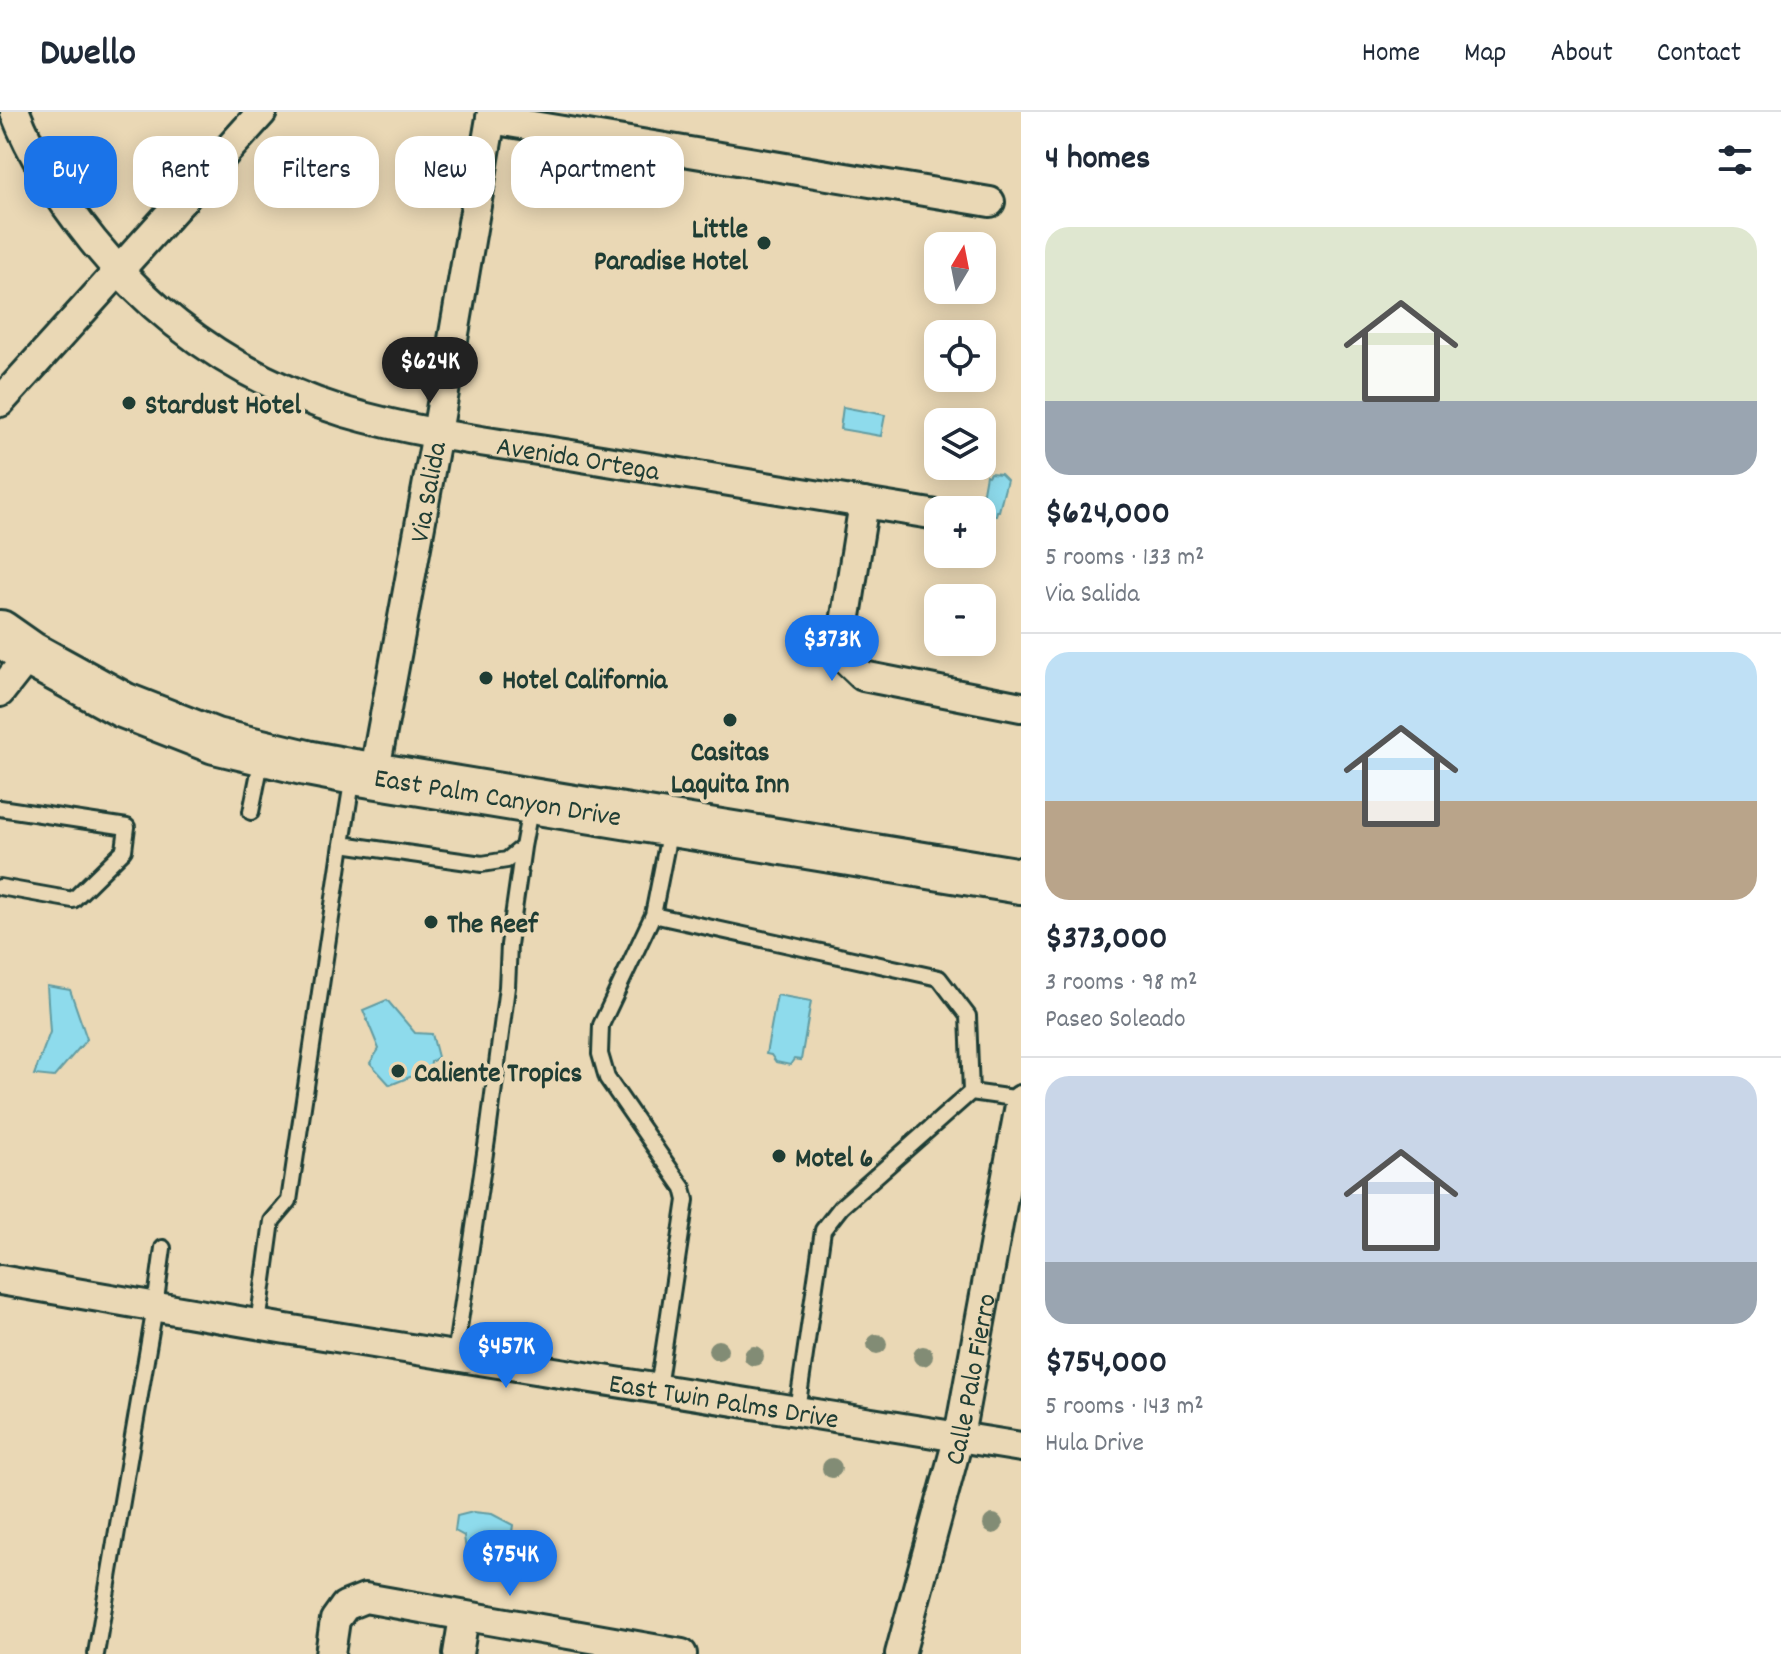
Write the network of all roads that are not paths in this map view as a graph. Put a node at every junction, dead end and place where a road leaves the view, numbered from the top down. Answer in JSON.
{"nodes":[{"id":1,"x":15,"y":112,"type":"edge"},
{"id":2,"x":262,"y":112,"type":"edge"},
{"id":3,"x":491,"y":115,"type":"edge"},
{"id":4,"x":990,"y":202,"type":"dead end"},
{"id":5,"x":118,"y":271,"type":"junction"},
{"id":6,"x":1,"y":398,"type":"edge"},
{"id":7,"x":437,"y":433,"type":"junction"},
{"id":8,"x":864,"y":503,"type":"junction"},
{"id":9,"x":924,"y":513,"type":"edge"},
{"id":10,"x":15,"y":643,"type":"edge"},
{"id":11,"x":0,"y":692,"type":"edge"},
{"id":12,"x":1021,"y":707,"type":"edge"},
{"id":13,"x":262,"y":753,"type":"junction"},
{"id":14,"x":364,"y":773,"type":"junction"},
{"id":15,"x":531,"y":801,"type":"junction"},
{"id":16,"x":0,"y":808,"type":"edge"},
{"id":17,"x":251,"y":812,"type":"dead end"},
{"id":18,"x":671,"y":824,"type":"junction"},
{"id":19,"x":342,"y":844,"type":"junction"},
{"id":20,"x":523,"y":847,"type":"junction"},
{"id":21,"x":1021,"y":881,"type":"edge"},
{"id":22,"x":0,"y":887,"type":"edge"},
{"id":23,"x":653,"y":915,"type":"junction"},
{"id":24,"x":971,"y":1092,"type":"junction"},
{"id":25,"x":1021,"y":1100,"type":"edge"},
{"id":26,"x":163,"y":1248,"type":"dead end"},
{"id":27,"x":0,"y":1280,"type":"edge"},
{"id":28,"x":155,"y":1307,"type":"junction"},
{"id":29,"x":258,"y":1324,"type":"junction"},
{"id":30,"x":455,"y":1355,"type":"junction"},
{"id":31,"x":658,"y":1388,"type":"junction"},
{"id":32,"x":797,"y":1410,"type":"junction"},
{"id":33,"x":959,"y":1436,"type":"junction"},
{"id":34,"x":1021,"y":1447,"type":"edge"},
{"id":35,"x":464,"y":1617,"type":"junction"},
{"id":36,"x":667,"y":1653,"type":"edge"},
{"id":37,"x":96,"y":1654,"type":"edge"},
{"id":38,"x":330,"y":1654,"type":"edge"},
{"id":39,"x":458,"y":1654,"type":"edge"},
{"id":40,"x":900,"y":1654,"type":"edge"}],
"edges":[{"from":1,"to":5,"type":"street","name":"Avenida Ortega"},
{"from":2,"to":5,"type":"street"},
{"from":3,"to":4,"type":"street"},
{"from":3,"to":7,"type":"street","name":"Via Salida"},
{"from":5,"to":6,"type":"street"},
{"from":5,"to":7,"type":"street","name":"Avenida Ortega"},
{"from":7,"to":8,"type":"street","name":"Avenida Ortega"},
{"from":7,"to":14,"type":"street","name":"Via Salida"},
{"from":8,"to":9,"type":"street","name":"Avenida Ortega"},
{"from":8,"to":12,"type":"street"},
{"from":10,"to":11,"type":"street"},
{"from":10,"to":13,"type":"main road","name":"East Palm Canyon Drive"},
{"from":13,"to":14,"type":"main road","name":"East Palm Canyon Drive"},
{"from":13,"to":17,"type":"lane"},
{"from":14,"to":15,"type":"main road","name":"East Palm Canyon Drive"},
{"from":14,"to":19,"type":"lane"},
{"from":15,"to":18,"type":"main road","name":"East Palm Canyon Drive"},
{"from":15,"to":20,"type":"lane"},
{"from":16,"to":22,"type":"lane"},
{"from":18,"to":21,"type":"main road","name":"East Palm Canyon Drive"},
{"from":18,"to":23,"type":"lane"},
{"from":19,"to":20,"type":"lane"},
{"from":19,"to":29,"type":"lane"},
{"from":20,"to":30,"type":"lane"},
{"from":23,"to":24,"type":"lane"},
{"from":23,"to":31,"type":"lane"},
{"from":24,"to":25,"type":"lane"},
{"from":24,"to":32,"type":"lane"},
{"from":25,"to":33,"type":"street","name":"Calle Palo Fierro"},
{"from":26,"to":28,"type":"lane"},
{"from":27,"to":28,"type":"street","name":"East Twin Palms Drive"},
{"from":28,"to":29,"type":"street","name":"East Twin Palms Drive"},
{"from":28,"to":37,"type":"lane"},
{"from":29,"to":30,"type":"street","name":"East Twin Palms Drive"},
{"from":30,"to":31,"type":"street","name":"East Twin Palms Drive"},
{"from":31,"to":32,"type":"street","name":"East Twin Palms Drive"},
{"from":32,"to":33,"type":"street","name":"East Twin Palms Drive"},
{"from":33,"to":34,"type":"street","name":"East Twin Palms Drive"},
{"from":33,"to":40,"type":"street","name":"Calle Palo Fierro"},
{"from":35,"to":36,"type":"street"},
{"from":35,"to":38,"type":"street"},
{"from":35,"to":39,"type":"street"}]}
